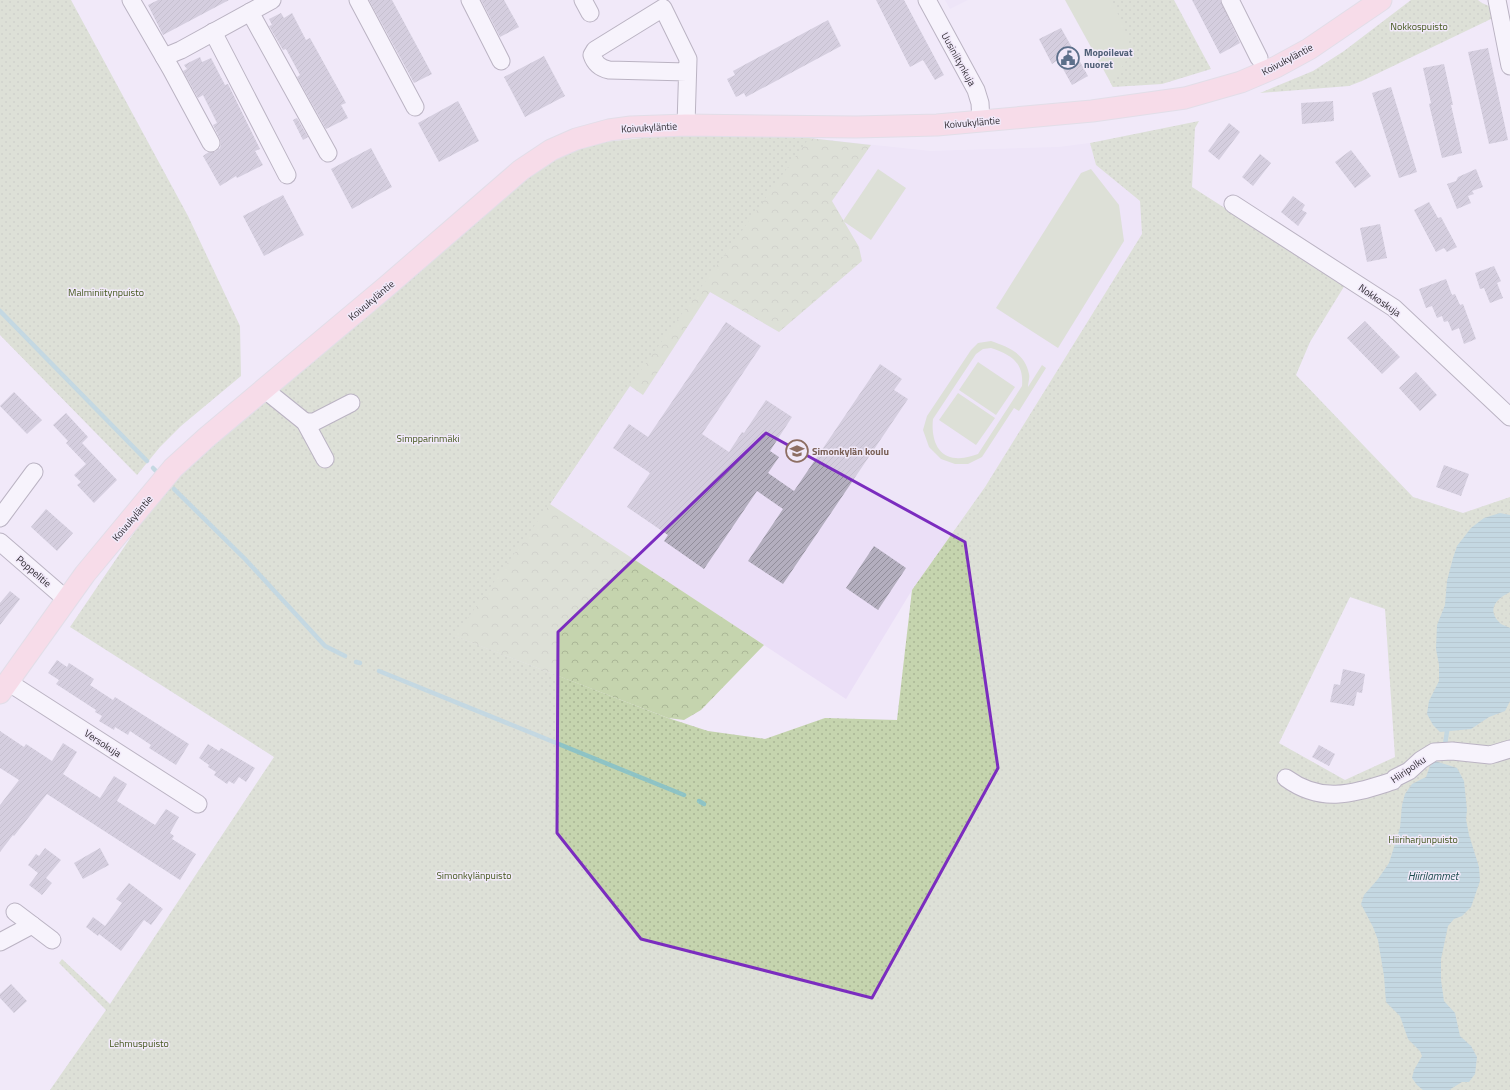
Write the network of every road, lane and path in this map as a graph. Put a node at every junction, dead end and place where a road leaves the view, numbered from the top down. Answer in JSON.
{"nodes":[{"id":1,"x":131,"y":0,"type":"edge"},
{"id":2,"x":272,"y":0,"type":"edge"},
{"id":3,"x":358,"y":0,"type":"edge"},
{"id":4,"x":470,"y":0,"type":"edge"},
{"id":5,"x":927,"y":0,"type":"edge"},
{"id":6,"x":1230,"y":0,"type":"edge"},
{"id":7,"x":1381,"y":0,"type":"edge"},
{"id":8,"x":1497,"y":0,"type":"edge"},
{"id":9,"x":250,"y":12,"type":"junction"},
{"id":10,"x":213,"y":32,"type":"junction"},
{"id":11,"x":164,"y":57,"type":"junction"},
{"id":12,"x":1259,"y":58,"type":"dead end"},
{"id":13,"x":501,"y":61,"type":"dead end"},
{"id":14,"x":1510,"y":66,"type":"edge"},
{"id":15,"x":687,"y":72,"type":"junction"},
{"id":16,"x":415,"y":106,"type":"dead end"},
{"id":17,"x":981,"y":121,"type":"junction"},
{"id":18,"x":686,"y":125,"type":"junction"},
{"id":19,"x":211,"y":143,"type":"dead end"},
{"id":20,"x":328,"y":153,"type":"dead end"},
{"id":21,"x":287,"y":175,"type":"dead end"},
{"id":22,"x":1233,"y":204,"type":"dead end"},
{"id":23,"x":264,"y":389,"type":"junction"},
{"id":24,"x":351,"y":403,"type":"dead end"},
{"id":25,"x":1510,"y":417,"type":"edge"},
{"id":26,"x":305,"y":422,"type":"junction"},
{"id":27,"x":325,"y":459,"type":"dead end"},
{"id":28,"x":34,"y":472,"type":"dead end"},
{"id":29,"x":0,"y":518,"type":"edge"},
{"id":30,"x":0,"y":542,"type":"edge"},
{"id":31,"x":67,"y":600,"type":"junction"},
{"id":32,"x":4,"y":687,"type":"edge"},
{"id":33,"x":1510,"y":749,"type":"edge"},
{"id":34,"x":1286,"y":778,"type":"dead end"},
{"id":35,"x":198,"y":804,"type":"dead end"},
{"id":36,"x":15,"y":912,"type":"dead end"},
{"id":37,"x":32,"y":925,"type":"junction"},
{"id":38,"x":52,"y":940,"type":"dead end"},
{"id":39,"x":0,"y":942,"type":"edge"}],
"edges":[{"from":1,"to":11,"type":"street"},
{"from":2,"to":9,"type":"street"},
{"from":3,"to":16,"type":"street"},
{"from":4,"to":13,"type":"street"},
{"from":5,"to":17,"type":"street","name":"Uusiniitynkuja"},
{"from":6,"to":12,"type":"street"},
{"from":7,"to":17,"type":"main road","name":"Koivukyläntie"},
{"from":8,"to":14,"type":"street"},
{"from":9,"to":10,"type":"street"},
{"from":9,"to":20,"type":"street"},
{"from":10,"to":11,"type":"street"},
{"from":10,"to":21,"type":"street"},
{"from":11,"to":19,"type":"street"},
{"from":15,"to":15,"type":"street"},
{"from":15,"to":18,"type":"street"},
{"from":17,"to":18,"type":"main road","name":"Koivukyläntie"},
{"from":18,"to":23,"type":"main road","name":"Koivukyläntie"},
{"from":22,"to":25,"type":"street","name":"Nokkoskuja"},
{"from":23,"to":26,"type":"street"},
{"from":23,"to":31,"type":"main road","name":"Koivukyläntie"},
{"from":24,"to":26,"type":"street"},
{"from":26,"to":27,"type":"street"},
{"from":28,"to":29,"type":"street"},
{"from":30,"to":31,"type":"street","name":"Poppelitie"},
{"from":31,"to":32,"type":"main road","name":"Koivukyläntie"},
{"from":32,"to":35,"type":"street","name":"Versokuja"},
{"from":33,"to":34,"type":"street","name":"Hiiripolku"},
{"from":36,"to":37,"type":"street"},
{"from":37,"to":38,"type":"street"},
{"from":37,"to":39,"type":"street"}]}
